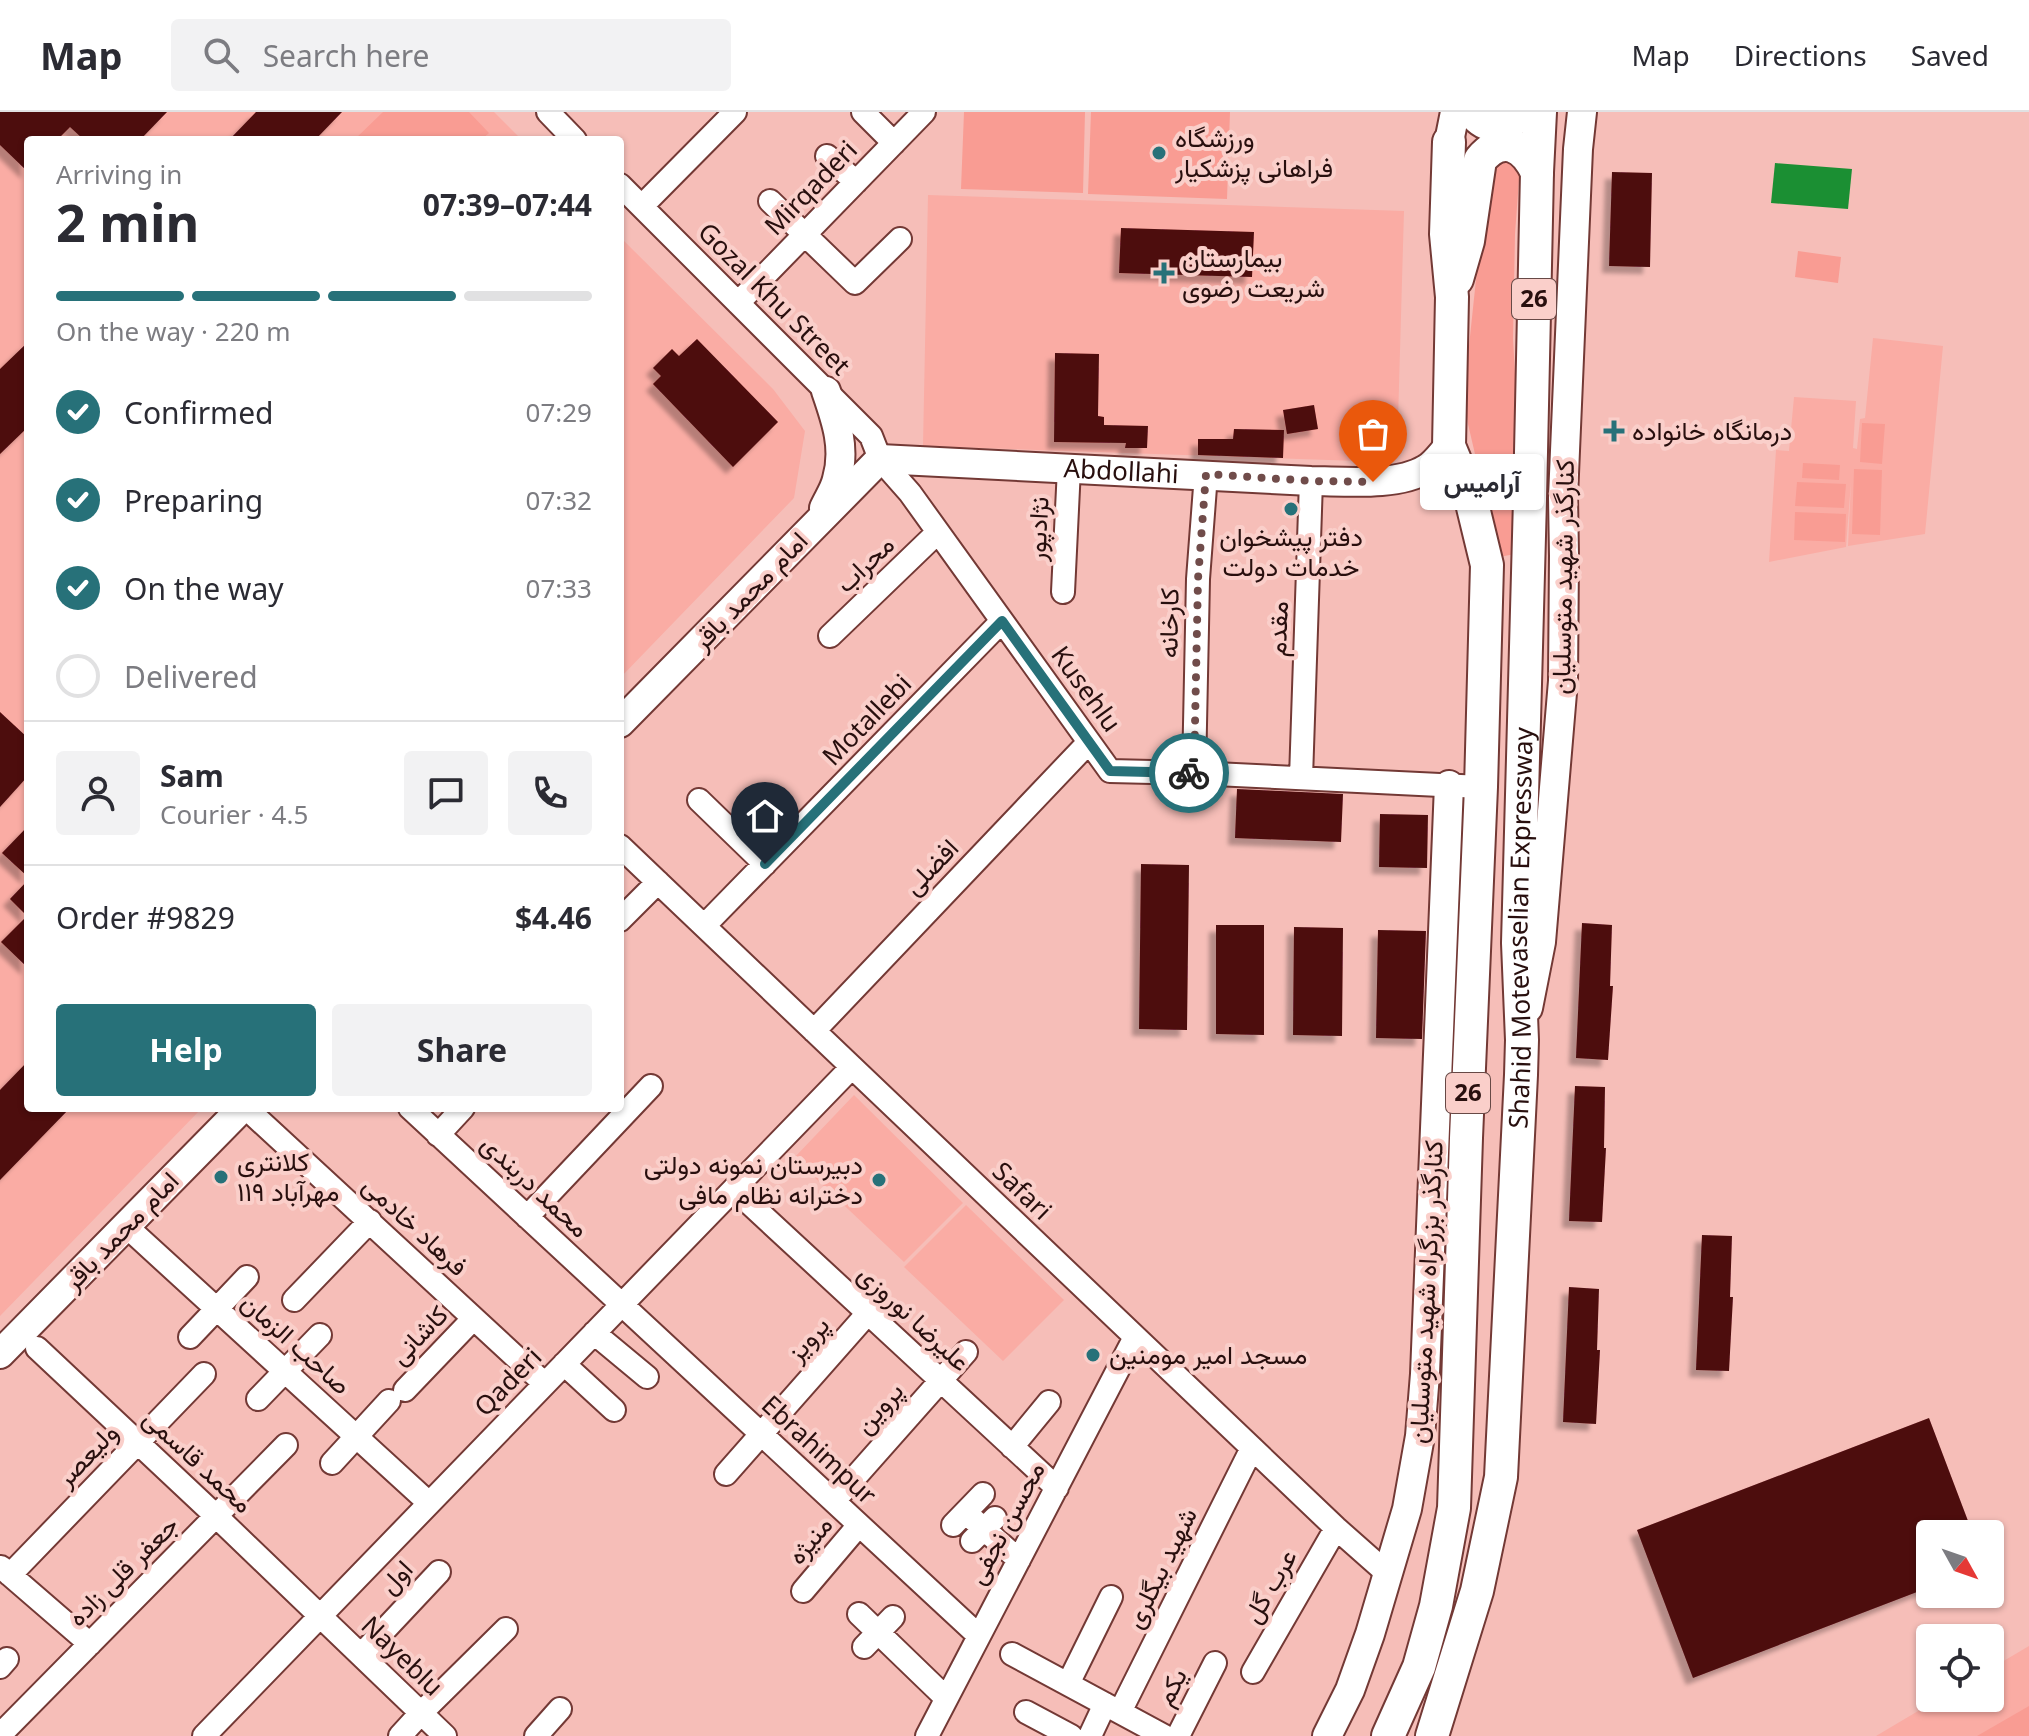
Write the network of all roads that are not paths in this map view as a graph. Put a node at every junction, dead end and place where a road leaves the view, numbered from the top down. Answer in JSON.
{"nodes":[{"id":1,"x":548,"y":112,"type":"edge"},
{"id":2,"x":735,"y":112,"type":"edge"},
{"id":3,"x":863,"y":112,"type":"edge"},
{"id":4,"x":924,"y":112,"type":"edge"},
{"id":5,"x":1473,"y":112,"type":"edge"},
{"id":6,"x":1525,"y":112,"type":"edge"},
{"id":7,"x":1540,"y":112,"type":"edge"},
{"id":8,"x":1582,"y":112,"type":"edge"},
{"id":9,"x":1449,"y":122,"type":"edge"},
{"id":10,"x":571,"y":136,"type":"edge"},
{"id":11,"x":894,"y":143,"type":"junction"},
{"id":12,"x":827,"y":156,"type":"dead end"},
{"id":13,"x":1537,"y":172,"type":"junction"},
{"id":14,"x":856,"y":182,"type":"junction"},
{"id":15,"x":624,"y":189,"type":"edge"},
{"id":16,"x":770,"y":201,"type":"dead end"},
{"id":17,"x":642,"y":206,"type":"junction"},
{"id":18,"x":806,"y":233,"type":"junction"},
{"id":19,"x":900,"y":239,"type":"dead end"},
{"id":20,"x":1452,"y":297,"type":"junction"},
{"id":21,"x":738,"y":303,"type":"junction"},
{"id":22,"x":826,"y":391,"type":"junction"},
{"id":23,"x":1449,"y":446,"type":"junction"},
{"id":24,"x":880,"y":459,"type":"junction"},
{"id":25,"x":1069,"y":468,"type":"junction"},
{"id":26,"x":1206,"y":474,"type":"junction"},
{"id":27,"x":1311,"y":481,"type":"junction"},
{"id":28,"x":817,"y":522,"type":"junction"},
{"id":29,"x":938,"y":532,"type":"junction"},
{"id":30,"x":1063,"y":592,"type":"dead end"},
{"id":31,"x":1002,"y":621,"type":"junction"},
{"id":32,"x":830,"y":636,"type":"dead end"},
{"id":33,"x":624,"y":719,"type":"edge"},
{"id":34,"x":1089,"y":742,"type":"junction"},
{"id":35,"x":1194,"y":773,"type":"junction"},
{"id":36,"x":1301,"y":778,"type":"junction"},
{"id":37,"x":1449,"y":785,"type":"junction"},
{"id":38,"x":1481,"y":787,"type":"junction"},
{"id":39,"x":699,"y":800,"type":"dead end"},
{"id":40,"x":624,"y":850,"type":"edge"},
{"id":41,"x":765,"y":864,"type":"junction"},
{"id":42,"x":658,"y":882,"type":"junction"},
{"id":43,"x":624,"y":916,"type":"edge"},
{"id":44,"x":704,"y":926,"type":"junction"},
{"id":45,"x":814,"y":1031,"type":"junction"},
{"id":46,"x":1522,"y":1040,"type":"junction"},
{"id":47,"x":852,"y":1067,"type":"junction"},
{"id":48,"x":651,"y":1086,"type":"dead end"},
{"id":49,"x":240,"y":1112,"type":"edge"},
{"id":50,"x":248,"y":1112,"type":"edge"},
{"id":51,"x":414,"y":1112,"type":"edge"},
{"id":52,"x":459,"y":1112,"type":"edge"},
{"id":53,"x":438,"y":1135,"type":"junction"},
{"id":54,"x":734,"y":1189,"type":"junction"},
{"id":55,"x":527,"y":1217,"type":"junction"},
{"id":56,"x":370,"y":1221,"type":"junction"},
{"id":57,"x":126,"y":1226,"type":"junction"},
{"id":58,"x":247,"y":1277,"type":"dead end"},
{"id":59,"x":294,"y":1300,"type":"dead end"},
{"id":60,"x":622,"y":1305,"type":"junction"},
{"id":61,"x":216,"y":1308,"type":"junction"},
{"id":62,"x":868,"y":1313,"type":"junction"},
{"id":63,"x":473,"y":1319,"type":"junction"},
{"id":64,"x":594,"y":1333,"type":"junction"},
{"id":65,"x":320,"y":1335,"type":"dead end"},
{"id":66,"x":190,"y":1337,"type":"dead end"},
{"id":67,"x":1135,"y":1337,"type":"junction"},
{"id":68,"x":37,"y":1348,"type":"dead end"},
{"id":69,"x":966,"y":1352,"type":"dead end"},
{"id":70,"x":0,"y":1354,"type":"edge"},
{"id":71,"x":564,"y":1364,"type":"junction"},
{"id":72,"x":285,"y":1371,"type":"junction"},
{"id":73,"x":204,"y":1374,"type":"dead end"},
{"id":74,"x":647,"y":1377,"type":"dead end"},
{"id":75,"x":941,"y":1380,"type":"junction"},
{"id":76,"x":545,"y":1384,"type":"junction"},
{"id":77,"x":258,"y":1399,"type":"dead end"},
{"id":78,"x":1049,"y":1402,"type":"dead end"},
{"id":79,"x":614,"y":1410,"type":"dead end"},
{"id":80,"x":761,"y":1434,"type":"junction"},
{"id":81,"x":357,"y":1437,"type":"junction"},
{"id":82,"x":138,"y":1443,"type":"junction"},
{"id":83,"x":286,"y":1445,"type":"dead end"},
{"id":84,"x":1012,"y":1447,"type":"junction"},
{"id":85,"x":1252,"y":1448,"type":"junction"},
{"id":86,"x":332,"y":1463,"type":"dead end"},
{"id":87,"x":726,"y":1474,"type":"dead end"},
{"id":88,"x":1057,"y":1488,"type":"junction"},
{"id":89,"x":983,"y":1494,"type":"dead end"},
{"id":90,"x":834,"y":1501,"type":"junction"},
{"id":91,"x":429,"y":1503,"type":"junction"},
{"id":92,"x":216,"y":1516,"type":"junction"},
{"id":93,"x":859,"y":1525,"type":"junction"},
{"id":94,"x":1336,"y":1528,"type":"junction"},
{"id":95,"x":1019,"y":1560,"type":"junction"},
{"id":96,"x":5,"y":1571,"type":"edge"},
{"id":97,"x":439,"y":1572,"type":"dead end"},
{"id":98,"x":1388,"y":1574,"type":"junction"},
{"id":99,"x":803,"y":1591,"type":"dead end"},
{"id":100,"x":1111,"y":1597,"type":"dead end"},
{"id":101,"x":859,"y":1614,"type":"dead end"},
{"id":102,"x":320,"y":1616,"type":"junction"},
{"id":103,"x":506,"y":1629,"type":"dead end"},
{"id":104,"x":979,"y":1636,"type":"junction"},
{"id":105,"x":90,"y":1644,"type":"junction"},
{"id":106,"x":1012,"y":1654,"type":"dead end"},
{"id":107,"x":361,"y":1655,"type":"junction"},
{"id":108,"x":1215,"y":1663,"type":"dead end"},
{"id":109,"x":1253,"y":1672,"type":"dead end"},
{"id":110,"x":1068,"y":1684,"type":"junction"},
{"id":111,"x":946,"y":1698,"type":"junction"},
{"id":112,"x":1113,"y":1708,"type":"junction"},
{"id":113,"x":560,"y":1709,"type":"dead end"},
{"id":114,"x":1026,"y":1712,"type":"dead end"},
{"id":115,"x":421,"y":1713,"type":"junction"},
{"id":116,"x":0,"y":1735,"type":"edge"},
{"id":117,"x":204,"y":1736,"type":"edge"},
{"id":118,"x":400,"y":1736,"type":"edge"},
{"id":119,"x":445,"y":1736,"type":"edge"},
{"id":120,"x":536,"y":1736,"type":"edge"},
{"id":121,"x":927,"y":1736,"type":"edge"},
{"id":122,"x":1071,"y":1736,"type":"edge"},
{"id":123,"x":1090,"y":1736,"type":"edge"},
{"id":124,"x":1164,"y":1736,"type":"edge"},
{"id":125,"x":1178,"y":1736,"type":"edge"},
{"id":126,"x":1327,"y":1736,"type":"edge"},
{"id":127,"x":1388,"y":1736,"type":"edge"},
{"id":128,"x":1432,"y":1736,"type":"edge"}],
"edges":[{"from":1,"to":10,"type":"street"},
{"from":2,"to":17,"type":"street"},
{"from":3,"to":11,"type":"street"},
{"from":4,"to":11,"type":"street","name":"Mirqaderi"},
{"from":5,"to":6,"type":"highway"},
{"from":7,"to":13,"type":"highway","name":"Shahid Motevaselian Expressway","number":"26"},
{"from":8,"to":46,"type":"main road","name":"کنارگذر شهید متوسلیان"},
{"from":9,"to":20,"type":"highway","name":"Shahid Motevaselian Expressway","number":"26"},
{"from":11,"to":14,"type":"street","name":"Mirqaderi"},
{"from":12,"to":14,"type":"street"},
{"from":13,"to":20,"type":"highway"},
{"from":13,"to":46,"type":"highway","name":"Shahid Motevaselian Expressway","number":"26"},
{"from":14,"to":18,"type":"street","name":"Mirqaderi"},
{"from":15,"to":17,"type":"street","name":"Gozal Khu Street"},
{"from":16,"to":18,"type":"street"},
{"from":17,"to":21,"type":"street","name":"Gozal Khu Street"},
{"from":18,"to":19,"type":"street"},
{"from":18,"to":21,"type":"street","name":"Mirqaderi"},
{"from":20,"to":23,"type":"highway","name":"Shahid Motevaselian Expressway","number":"26"},
{"from":21,"to":22,"type":"street","name":"Gozal Khu Street"},
{"from":22,"to":24,"type":"street","name":"Gozal Khu Street"},
{"from":22,"to":28,"type":"main road"},
{"from":23,"to":27,"type":"main road","name":"Abdollahi"},
{"from":23,"to":38,"type":"highway","name":"Shahid Motevaselian Expressway","number":"26"},
{"from":24,"to":25,"type":"main road","name":"Abdollahi"},
{"from":24,"to":28,"type":"main road","name":"امام محمد باقر"},
{"from":24,"to":29,"type":"street","name":"Kusehlu"},
{"from":25,"to":26,"type":"main road","name":"Abdollahi"},
{"from":25,"to":30,"type":"street","name":"نژادپور"},
{"from":26,"to":27,"type":"main road","name":"Abdollahi"},
{"from":26,"to":35,"type":"street","name":"کارخانه"},
{"from":27,"to":36,"type":"street","name":"مقدم"},
{"from":28,"to":33,"type":"main road","name":"امام محمد باقر"},
{"from":29,"to":31,"type":"street","name":"Kusehlu"},
{"from":29,"to":32,"type":"street","name":"محراب"},
{"from":31,"to":34,"type":"street","name":"Kusehlu"},
{"from":31,"to":41,"type":"street","name":"Motallebi"},
{"from":34,"to":35,"type":"street","name":"Kusehlu"},
{"from":34,"to":45,"type":"street","name":"افضلی"},
{"from":35,"to":36,"type":"street","name":"Kusehlu"},
{"from":36,"to":37,"type":"street","name":"Kusehlu"},
{"from":37,"to":38,"type":"street","name":"Kusehlu"},
{"from":37,"to":98,"type":"main road","name":"کنارگذر بزرگراه شهید متوسلیان"},
{"from":38,"to":127,"type":"highway","name":"Shahid Motevaselian Expressway","number":"26"},
{"from":39,"to":41,"type":"street"},
{"from":40,"to":42,"type":"street","name":"Safari"},
{"from":41,"to":44,"type":"street","name":"Motallebi"},
{"from":42,"to":43,"type":"street"},
{"from":42,"to":44,"type":"street","name":"Safari"},
{"from":44,"to":45,"type":"street","name":"Safari"},
{"from":45,"to":47,"type":"street","name":"Safari"},
{"from":46,"to":128,"type":"highway","name":"Shahid Motevaselian Expressway","number":"26"},
{"from":47,"to":54,"type":"street","name":"Qaderi"},
{"from":47,"to":67,"type":"street","name":"Safari"},
{"from":48,"to":55,"type":"street"},
{"from":49,"to":57,"type":"main road","name":"امام محمد باقر"},
{"from":50,"to":56,"type":"street","name":"فرهاد خادمی"},
{"from":51,"to":53,"type":"street","name":"محمد دربندی"},
{"from":52,"to":53,"type":"street"},
{"from":53,"to":55,"type":"street","name":"محمد دربندی"},
{"from":54,"to":60,"type":"street","name":"Qaderi"},
{"from":54,"to":62,"type":"street","name":"علیرضا نوروزی"},
{"from":55,"to":60,"type":"street","name":"محمد دربندی"},
{"from":56,"to":59,"type":"street"},
{"from":56,"to":63,"type":"street","name":"فرهاد خادمی"},
{"from":57,"to":61,"type":"street","name":"صاحب الزمان"},
{"from":57,"to":70,"type":"main road","name":"امام محمد باقر"},
{"from":58,"to":61,"type":"street"},
{"from":60,"to":64,"type":"street","name":"Qaderi"},
{"from":60,"to":80,"type":"street","name":"Ebrahimpur"},
{"from":61,"to":66,"type":"street"},
{"from":61,"to":72,"type":"street","name":"صاحب الزمان"},
{"from":62,"to":75,"type":"street","name":"علیرضا نوروزی"},
{"from":62,"to":80,"type":"street","name":"پرویز"},
{"from":63,"to":76,"type":"street","name":"فرهاد خادمی"},
{"from":63,"to":81,"type":"street","name":"کاشانی"},
{"from":64,"to":71,"type":"street","name":"Qaderi"},
{"from":64,"to":74,"type":"street"},
{"from":65,"to":72,"type":"street"},
{"from":67,"to":85,"type":"street","name":"Safari"},
{"from":67,"to":88,"type":"street","name":"محسن نجفی"},
{"from":68,"to":82,"type":"street","name":"محمد قاسمی"},
{"from":69,"to":75,"type":"street","name":"پروین"},
{"from":71,"to":76,"type":"street","name":"Qaderi"},
{"from":71,"to":79,"type":"street"},
{"from":72,"to":77,"type":"street"},
{"from":72,"to":81,"type":"street","name":"صاحب الزمان"},
{"from":73,"to":82,"type":"street","name":"ولیعصر"},
{"from":75,"to":84,"type":"street","name":"علیرضا نوروزی"},
{"from":75,"to":90,"type":"street","name":"پروین"},
{"from":76,"to":91,"type":"street","name":"Qaderi"},
{"from":78,"to":84,"type":"street"},
{"from":80,"to":87,"type":"street","name":"پرویز"},
{"from":80,"to":90,"type":"street","name":"Ebrahimpur"},
{"from":81,"to":86,"type":"street"},
{"from":81,"to":91,"type":"street","name":"صاحب الزمان"},
{"from":82,"to":92,"type":"street","name":"محمد قاسمی"},
{"from":82,"to":96,"type":"street","name":"ولیعصر"},
{"from":83,"to":92,"type":"street","name":"جعفر قلی زاده"},
{"from":84,"to":88,"type":"street","name":"علیرضا نوروزی"},
{"from":85,"to":94,"type":"street","name":"Safari"},
{"from":85,"to":112,"type":"street","name":"شهید بیگلری"},
{"from":88,"to":95,"type":"street","name":"محسن نجفی"},
{"from":89,"to":95,"type":"street"},
{"from":90,"to":93,"type":"street","name":"Ebrahimpur"},
{"from":91,"to":102,"type":"street","name":"Qaderi"},
{"from":92,"to":102,"type":"street","name":"محمد قاسمی"},
{"from":92,"to":105,"type":"street","name":"جعفر قلی زاده"},
{"from":93,"to":99,"type":"street","name":"منیژه"},
{"from":93,"to":104,"type":"street","name":"Ebrahimpur"},
{"from":94,"to":98,"type":"street","name":"Safari"},
{"from":94,"to":109,"type":"street","name":"عرب گل"},
{"from":95,"to":104,"type":"street","name":"محسن نجفی"},
{"from":96,"to":105,"type":"street"},
{"from":97,"to":107,"type":"street","name":"اول"},
{"from":98,"to":126,"type":"main road","name":"کنارگذر بزرگراه شهید متوسلیان"},
{"from":100,"to":110,"type":"street"},
{"from":101,"to":111,"type":"street"},
{"from":102,"to":107,"type":"street","name":"Nayeblu"},
{"from":102,"to":117,"type":"street","name":"Qaderi"},
{"from":103,"to":115,"type":"street"},
{"from":104,"to":111,"type":"street","name":"محسن نجفی"},
{"from":105,"to":116,"type":"street","name":"جعفر قلی زاده"},
{"from":106,"to":110,"type":"street"},
{"from":107,"to":115,"type":"street","name":"Nayeblu"},
{"from":108,"to":125,"type":"street","name":"یکم"},
{"from":110,"to":112,"type":"street"},
{"from":111,"to":121,"type":"street","name":"محسن نجفی"},
{"from":112,"to":123,"type":"street","name":"شهید بیگلری"},
{"from":112,"to":124,"type":"street"},
{"from":113,"to":120,"type":"street"},
{"from":114,"to":122,"type":"street"},
{"from":115,"to":118,"type":"street"},
{"from":115,"to":119,"type":"street","name":"Nayeblu"}]}
